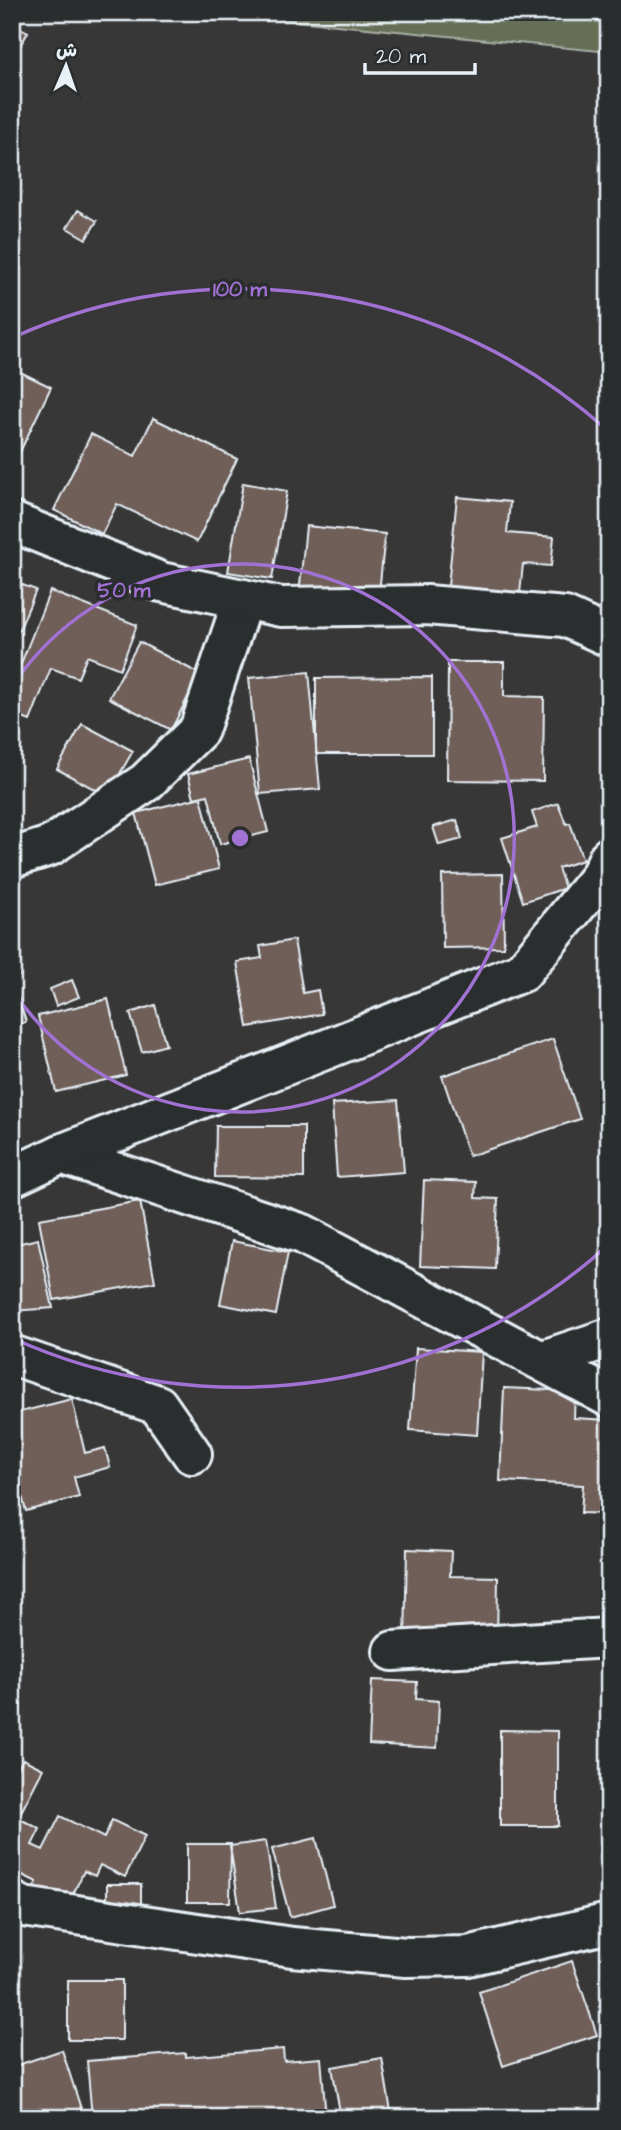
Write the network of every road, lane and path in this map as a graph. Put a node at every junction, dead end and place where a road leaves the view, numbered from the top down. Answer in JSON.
{"nodes":[{"id":1,"x":12,"y":522,"type":"edge"},
{"id":2,"x":243,"y":600,"type":"junction"},
{"id":3,"x":609,"y":637,"type":"edge"},
{"id":4,"x":609,"y":857,"type":"edge"},
{"id":5,"x":12,"y":858,"type":"edge"},
{"id":6,"x":61,"y":1154,"type":"junction"},
{"id":7,"x":12,"y":1177,"type":"edge"},
{"id":8,"x":609,"y":1338,"type":"edge"},
{"id":9,"x":12,"y":1355,"type":"edge"},
{"id":10,"x":543,"y":1360,"type":"junction"},
{"id":11,"x":609,"y":1397,"type":"edge"},
{"id":12,"x":192,"y":1454,"type":"dead end"},
{"id":13,"x":609,"y":1638,"type":"edge"},
{"id":14,"x":393,"y":1651,"type":"dead end"},
{"id":15,"x":12,"y":1901,"type":"edge"},
{"id":16,"x":609,"y":1923,"type":"edge"}],
"edges":[{"from":1,"to":2,"type":"street"},
{"from":2,"to":3,"type":"street"},
{"from":2,"to":5,"type":"street"},
{"from":4,"to":6,"type":"street"},
{"from":6,"to":7,"type":"street"},
{"from":6,"to":10,"type":"street"},
{"from":8,"to":10,"type":"street"},
{"from":9,"to":12,"type":"street"},
{"from":10,"to":11,"type":"street"},
{"from":13,"to":14,"type":"street"},
{"from":15,"to":16,"type":"street"}]}
